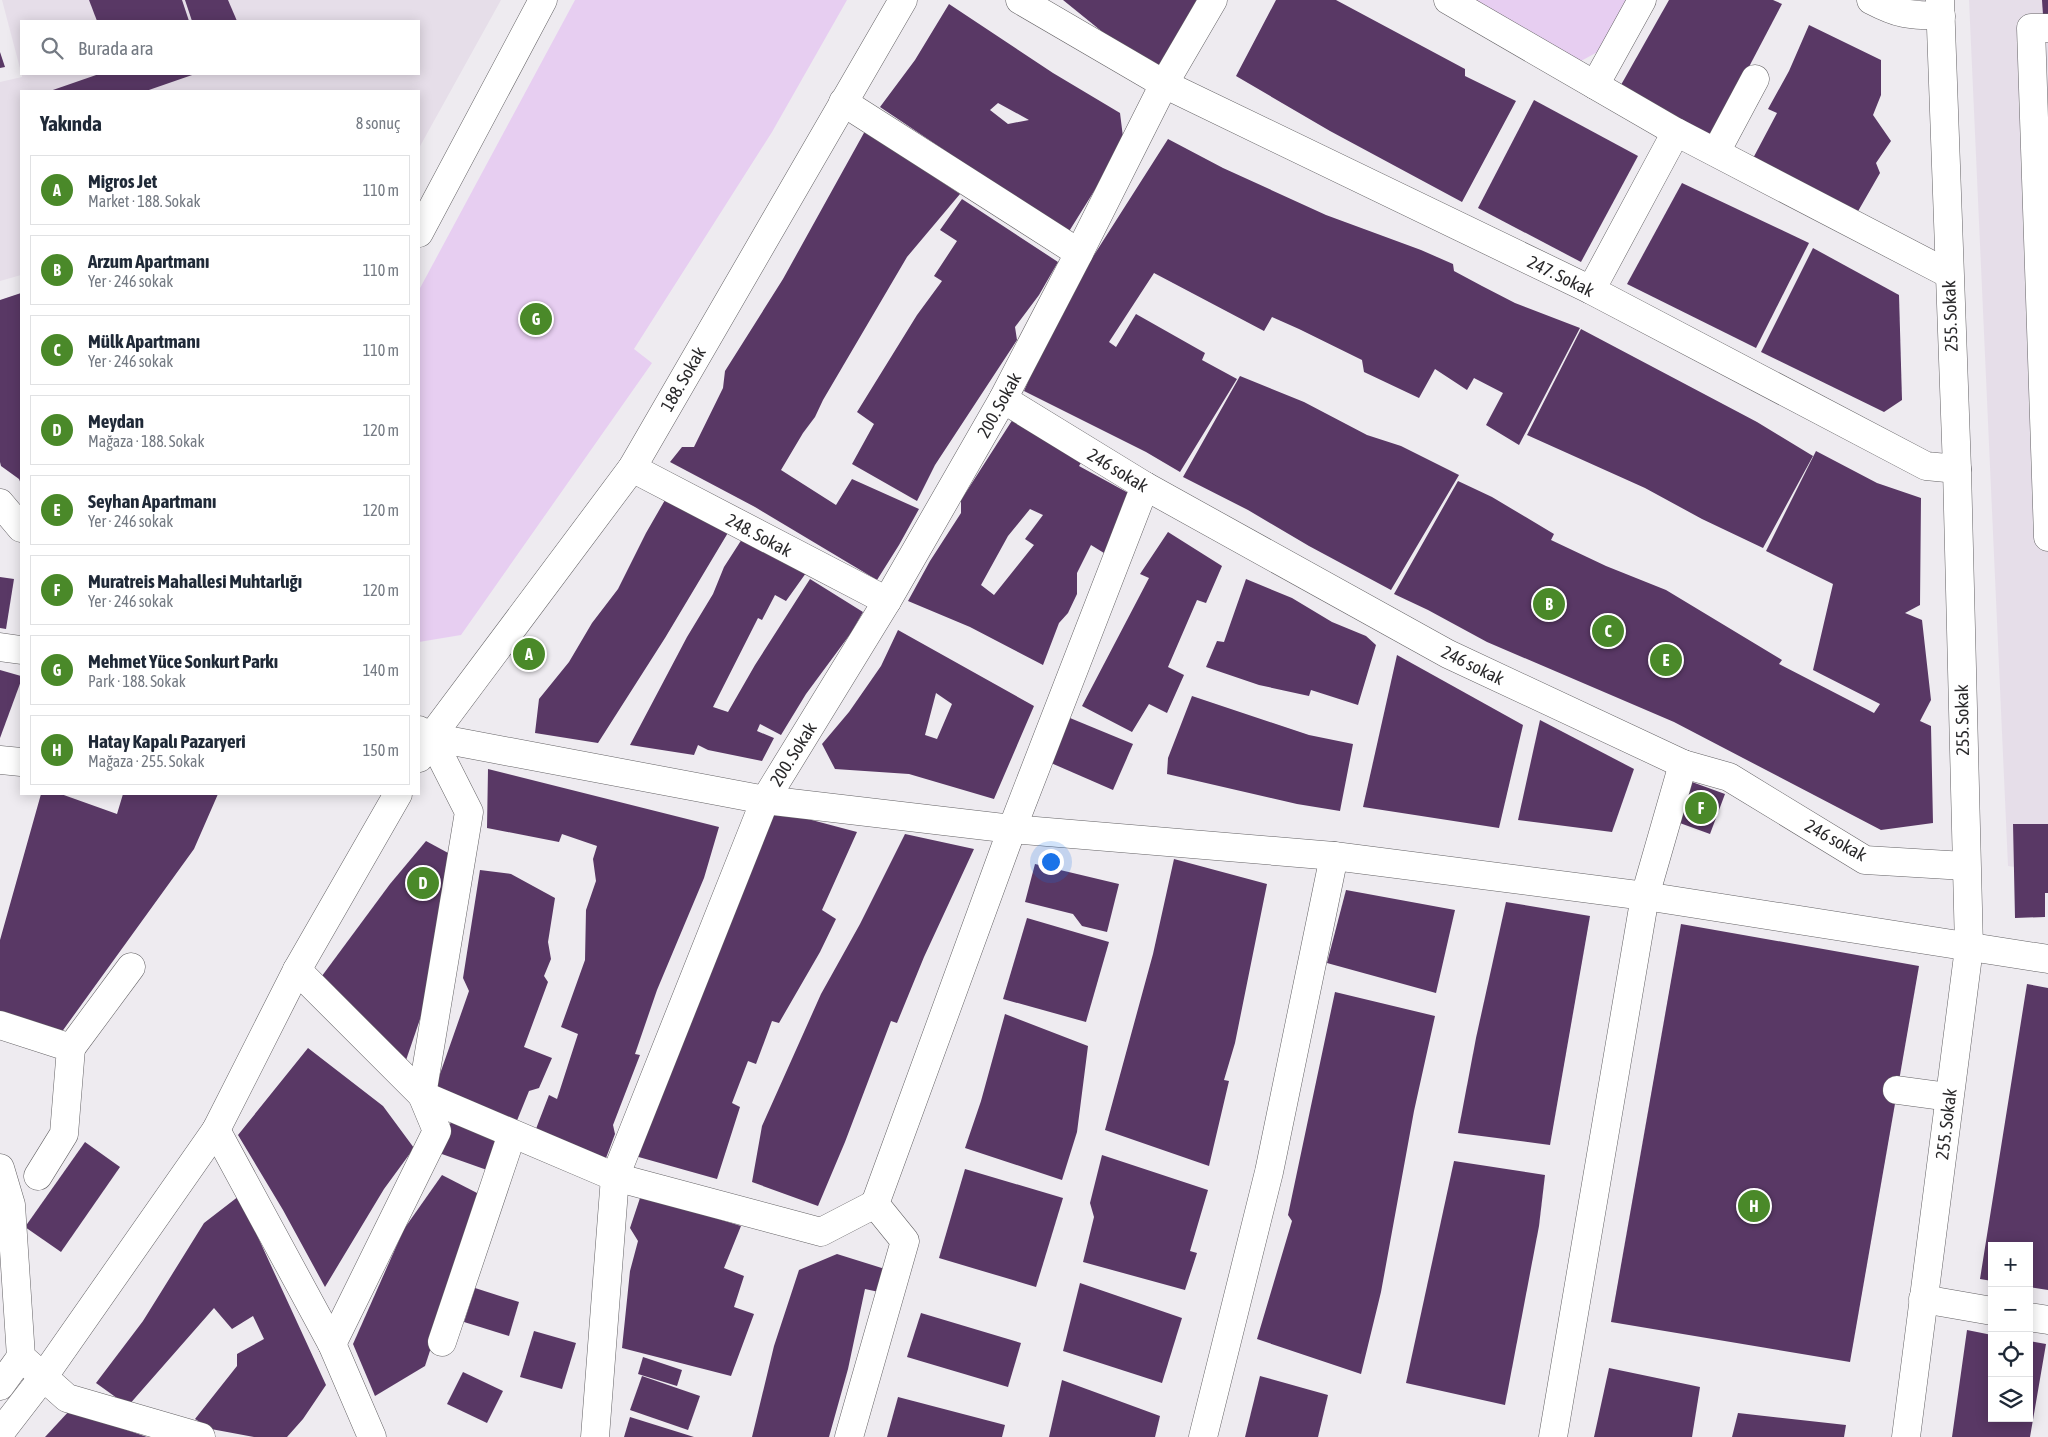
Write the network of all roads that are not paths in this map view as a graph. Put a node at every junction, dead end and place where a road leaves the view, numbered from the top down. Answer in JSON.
{"nodes":[{"id":1,"x":543,"y":0,"type":"edge"},
{"id":2,"x":903,"y":0,"type":"edge"},
{"id":3,"x":1020,"y":0,"type":"edge"},
{"id":4,"x":1214,"y":0,"type":"edge"},
{"id":5,"x":1448,"y":0,"type":"edge"},
{"id":6,"x":1642,"y":0,"type":"edge"},
{"id":7,"x":1871,"y":0,"type":"edge"},
{"id":8,"x":1940,"y":8,"type":"edge"},
{"id":9,"x":2048,"y":28,"type":"edge"},
{"id":10,"x":1755,"y":79,"type":"dead end"},
{"id":11,"x":1164,"y":84,"type":"junction"},
{"id":12,"x":1595,"y":85,"type":"junction"},
{"id":13,"x":843,"y":102,"type":"junction"},
{"id":14,"x":1676,"y":132,"type":"junction"},
{"id":15,"x":1716,"y":152,"type":"junction"},
{"id":16,"x":420,"y":231,"type":"edge"},
{"id":17,"x":1079,"y":253,"type":"junction"},
{"id":18,"x":1949,"y":274,"type":"junction"},
{"id":19,"x":1590,"y":290,"type":"junction"},
{"id":20,"x":1003,"y":399,"type":"junction"},
{"id":21,"x":632,"y":468,"type":"junction"},
{"id":22,"x":1957,"y":469,"type":"junction"},
{"id":23,"x":1145,"y":486,"type":"junction"},
{"id":24,"x":0,"y":503,"type":"edge"},
{"id":25,"x":20,"y":527,"type":"edge"},
{"id":26,"x":2048,"y":537,"type":"edge"},
{"id":27,"x":887,"y":601,"type":"junction"},
{"id":28,"x":0,"y":647,"type":"edge"},
{"id":29,"x":20,"y":650,"type":"edge"},
{"id":30,"x":423,"y":742,"type":"edge"},
{"id":31,"x":0,"y":760,"type":"edge"},
{"id":32,"x":20,"y":762,"type":"edge"},
{"id":33,"x":1683,"y":764,"type":"junction"},
{"id":34,"x":397,"y":795,"type":"edge"},
{"id":35,"x":765,"y":800,"type":"junction"},
{"id":36,"x":1012,"y":830,"type":"junction"},
{"id":37,"x":1334,"y":856,"type":"junction"},
{"id":38,"x":1966,"y":866,"type":"junction"},
{"id":39,"x":1645,"y":896,"type":"junction"},
{"id":40,"x":1969,"y":948,"type":"junction"},
{"id":41,"x":2048,"y":959,"type":"edge"},
{"id":42,"x":131,"y":967,"type":"dead end"},
{"id":43,"x":296,"y":970,"type":"junction"},
{"id":44,"x":0,"y":1025,"type":"edge"},
{"id":45,"x":71,"y":1048,"type":"junction"},
{"id":46,"x":1897,"y":1090,"type":"dead end"},
{"id":47,"x":422,"y":1095,"type":"junction"},
{"id":48,"x":1949,"y":1097,"type":"junction"},
{"id":49,"x":216,"y":1130,"type":"junction"},
{"id":50,"x":512,"y":1134,"type":"junction"},
{"id":51,"x":0,"y":1168,"type":"edge"},
{"id":52,"x":38,"y":1176,"type":"dead end"},
{"id":53,"x":615,"y":1177,"type":"junction"},
{"id":54,"x":875,"y":1204,"type":"junction"},
{"id":55,"x":1923,"y":1300,"type":"junction"},
{"id":56,"x":1988,"y":1310,"type":"edge"},
{"id":57,"x":2033,"y":1318,"type":"edge"},
{"id":58,"x":2048,"y":1320,"type":"edge"},
{"id":59,"x":442,"y":1342,"type":"dead end"},
{"id":60,"x":332,"y":1344,"type":"junction"},
{"id":61,"x":33,"y":1368,"type":"junction"},
{"id":62,"x":0,"y":1386,"type":"edge"},
{"id":63,"x":0,"y":1433,"type":"edge"},
{"id":64,"x":200,"y":1437,"type":"edge"},
{"id":65,"x":372,"y":1437,"type":"edge"},
{"id":66,"x":596,"y":1437,"type":"edge"},
{"id":67,"x":849,"y":1437,"type":"edge"},
{"id":68,"x":1202,"y":1437,"type":"edge"},
{"id":69,"x":1553,"y":1437,"type":"edge"},
{"id":70,"x":1906,"y":1437,"type":"edge"}],
"edges":[{"from":1,"to":16,"type":"street"},
{"from":2,"to":13,"type":"street","name":"188. Sokak"},
{"from":3,"to":11,"type":"street","name":"247. Sokak"},
{"from":4,"to":11,"type":"street","name":"200. Sokak"},
{"from":5,"to":12,"type":"street"},
{"from":6,"to":12,"type":"street"},
{"from":7,"to":8,"type":"street"},
{"from":8,"to":18,"type":"street","name":"255. Sokak"},
{"from":9,"to":26,"type":"street"},
{"from":10,"to":15,"type":"street"},
{"from":11,"to":17,"type":"street","name":"200. Sokak"},
{"from":11,"to":19,"type":"street","name":"247. Sokak"},
{"from":12,"to":14,"type":"street"},
{"from":13,"to":17,"type":"street"},
{"from":13,"to":21,"type":"street","name":"188. Sokak"},
{"from":14,"to":15,"type":"street"},
{"from":14,"to":19,"type":"street"},
{"from":15,"to":18,"type":"street"},
{"from":17,"to":20,"type":"street","name":"200. Sokak"},
{"from":18,"to":22,"type":"street","name":"255. Sokak"},
{"from":19,"to":22,"type":"street","name":"247. Sokak"},
{"from":20,"to":23,"type":"street","name":"246 sokak"},
{"from":20,"to":27,"type":"street","name":"200. Sokak"},
{"from":21,"to":27,"type":"street","name":"248. Sokak"},
{"from":21,"to":30,"type":"street","name":"188. Sokak"},
{"from":22,"to":38,"type":"street","name":"255. Sokak"},
{"from":23,"to":33,"type":"street","name":"246 sokak"},
{"from":23,"to":36,"type":"street"},
{"from":24,"to":25,"type":"street"},
{"from":27,"to":35,"type":"street","name":"200. Sokak"},
{"from":28,"to":29,"type":"street"},
{"from":30,"to":35,"type":"street"},
{"from":30,"to":47,"type":"street"},
{"from":31,"to":32,"type":"street"},
{"from":33,"to":38,"type":"street","name":"246 sokak"},
{"from":33,"to":39,"type":"street"},
{"from":34,"to":43,"type":"street"},
{"from":35,"to":36,"type":"street"},
{"from":35,"to":53,"type":"street","name":"200. Sokak"},
{"from":36,"to":37,"type":"street"},
{"from":36,"to":54,"type":"street"},
{"from":37,"to":39,"type":"street"},
{"from":37,"to":68,"type":"street"},
{"from":38,"to":40,"type":"street","name":"255. Sokak"},
{"from":39,"to":40,"type":"street"},
{"from":39,"to":69,"type":"street"},
{"from":40,"to":41,"type":"street"},
{"from":40,"to":48,"type":"street","name":"255. Sokak"},
{"from":42,"to":45,"type":"street"},
{"from":43,"to":47,"type":"street"},
{"from":43,"to":49,"type":"street"},
{"from":44,"to":45,"type":"street"},
{"from":45,"to":52,"type":"street"},
{"from":46,"to":48,"type":"street"},
{"from":47,"to":50,"type":"street"},
{"from":47,"to":60,"type":"street"},
{"from":48,"to":55,"type":"street","name":"255. Sokak"},
{"from":49,"to":60,"type":"street"},
{"from":49,"to":61,"type":"street"},
{"from":50,"to":53,"type":"street"},
{"from":50,"to":59,"type":"street"},
{"from":51,"to":61,"type":"street"},
{"from":53,"to":54,"type":"street"},
{"from":53,"to":66,"type":"street","name":"200. Sokak"},
{"from":54,"to":67,"type":"street"},
{"from":55,"to":56,"type":"street"},
{"from":55,"to":70,"type":"street","name":"255. Sokak"},
{"from":57,"to":58,"type":"street"},
{"from":60,"to":65,"type":"street"},
{"from":61,"to":62,"type":"street"},
{"from":61,"to":63,"type":"street"},
{"from":61,"to":64,"type":"street"}]}
